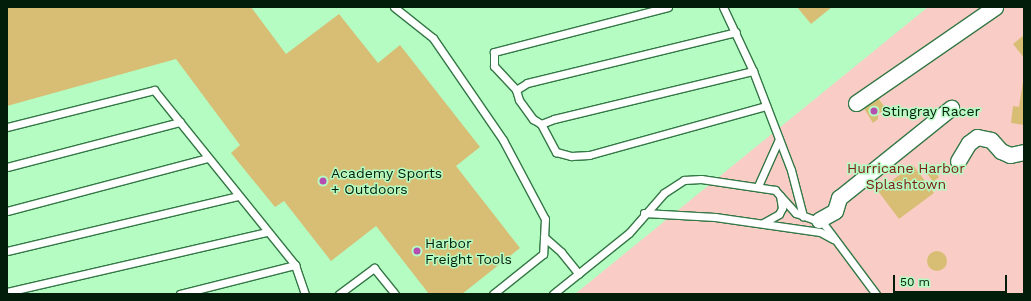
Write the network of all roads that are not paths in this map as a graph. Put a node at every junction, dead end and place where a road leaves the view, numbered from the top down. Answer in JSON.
{"nodes":[{"id":1,"x":394,"y":7,"type":"edge"},
{"id":2,"x":668,"y":7,"type":"edge"},
{"id":3,"x":723,"y":7,"type":"edge"},
{"id":4,"x":995,"y":7,"type":"edge"},
{"id":5,"x":736,"y":32,"type":"junction"},
{"id":6,"x":753,"y":71,"type":"junction"},
{"id":7,"x":516,"y":90,"type":"junction"},
{"id":8,"x":856,"y":103,"type":"dead end"},
{"id":9,"x":766,"y":106,"type":"junction"},
{"id":10,"x":951,"y":108,"type":"dead end"},
{"id":11,"x":180,"y":122,"type":"junction"},
{"id":12,"x":541,"y":124,"type":"junction"},
{"id":13,"x":7,"y":127,"type":"edge"},
{"id":14,"x":779,"y":139,"type":"junction"},
{"id":15,"x":1024,"y":152,"type":"edge"},
{"id":16,"x":208,"y":158,"type":"junction"},
{"id":17,"x":958,"y":161,"type":"dead end"},
{"id":18,"x":7,"y":167,"type":"edge"},
{"id":19,"x":758,"y":186,"type":"junction"},
{"id":20,"x":778,"y":192,"type":"junction"},
{"id":21,"x":238,"y":196,"type":"junction"},
{"id":22,"x":7,"y":211,"type":"edge"},
{"id":23,"x":644,"y":213,"type":"junction"},
{"id":24,"x":803,"y":216,"type":"junction"},
{"id":25,"x":819,"y":220,"type":"junction"},
{"id":26,"x":761,"y":224,"type":"junction"},
{"id":27,"x":266,"y":232,"type":"junction"},
{"id":28,"x":544,"y":237,"type":"junction"},
{"id":29,"x":842,"y":247,"type":"junction"},
{"id":30,"x":7,"y":251,"type":"edge"},
{"id":31,"x":295,"y":265,"type":"junction"},
{"id":32,"x":579,"y":274,"type":"junction"},
{"id":33,"x":7,"y":292,"type":"edge"},
{"id":34,"x":180,"y":294,"type":"edge"},
{"id":35,"x":305,"y":294,"type":"edge"},
{"id":36,"x":339,"y":294,"type":"edge"},
{"id":37,"x":395,"y":294,"type":"edge"},
{"id":38,"x":493,"y":294,"type":"edge"},
{"id":39,"x":553,"y":294,"type":"edge"},
{"id":40,"x":876,"y":294,"type":"edge"}],
"edges":[{"from":1,"to":28,"type":"lane"},
{"from":2,"to":7,"type":"lane"},
{"from":3,"to":5,"type":"lane"},
{"from":4,"to":8,"type":"street"},
{"from":5,"to":6,"type":"lane"},
{"from":5,"to":7,"type":"lane"},
{"from":6,"to":9,"type":"lane"},
{"from":6,"to":12,"type":"lane"},
{"from":7,"to":12,"type":"lane"},
{"from":9,"to":12,"type":"lane"},
{"from":9,"to":14,"type":"lane"},
{"from":10,"to":25,"type":"street"},
{"from":11,"to":13,"type":"lane"},
{"from":11,"to":16,"type":"lane"},
{"from":11,"to":18,"type":"lane"},
{"from":14,"to":19,"type":"lane"},
{"from":14,"to":24,"type":"lane"},
{"from":15,"to":17,"type":"street"},
{"from":16,"to":21,"type":"lane"},
{"from":16,"to":22,"type":"lane"},
{"from":19,"to":20,"type":"lane"},
{"from":19,"to":23,"type":"lane"},
{"from":20,"to":24,"type":"lane"},
{"from":20,"to":26,"type":"lane"},
{"from":21,"to":27,"type":"lane"},
{"from":21,"to":30,"type":"lane"},
{"from":23,"to":26,"type":"lane"},
{"from":23,"to":32,"type":"lane"},
{"from":24,"to":25,"type":"lane"},
{"from":25,"to":29,"type":"lane"},
{"from":26,"to":29,"type":"lane"},
{"from":27,"to":31,"type":"lane"},
{"from":27,"to":33,"type":"lane"},
{"from":28,"to":32,"type":"lane"},
{"from":28,"to":38,"type":"lane"},
{"from":29,"to":40,"type":"lane"},
{"from":31,"to":34,"type":"lane"},
{"from":31,"to":35,"type":"lane"},
{"from":32,"to":39,"type":"lane"},
{"from":36,"to":37,"type":"lane"}]}
